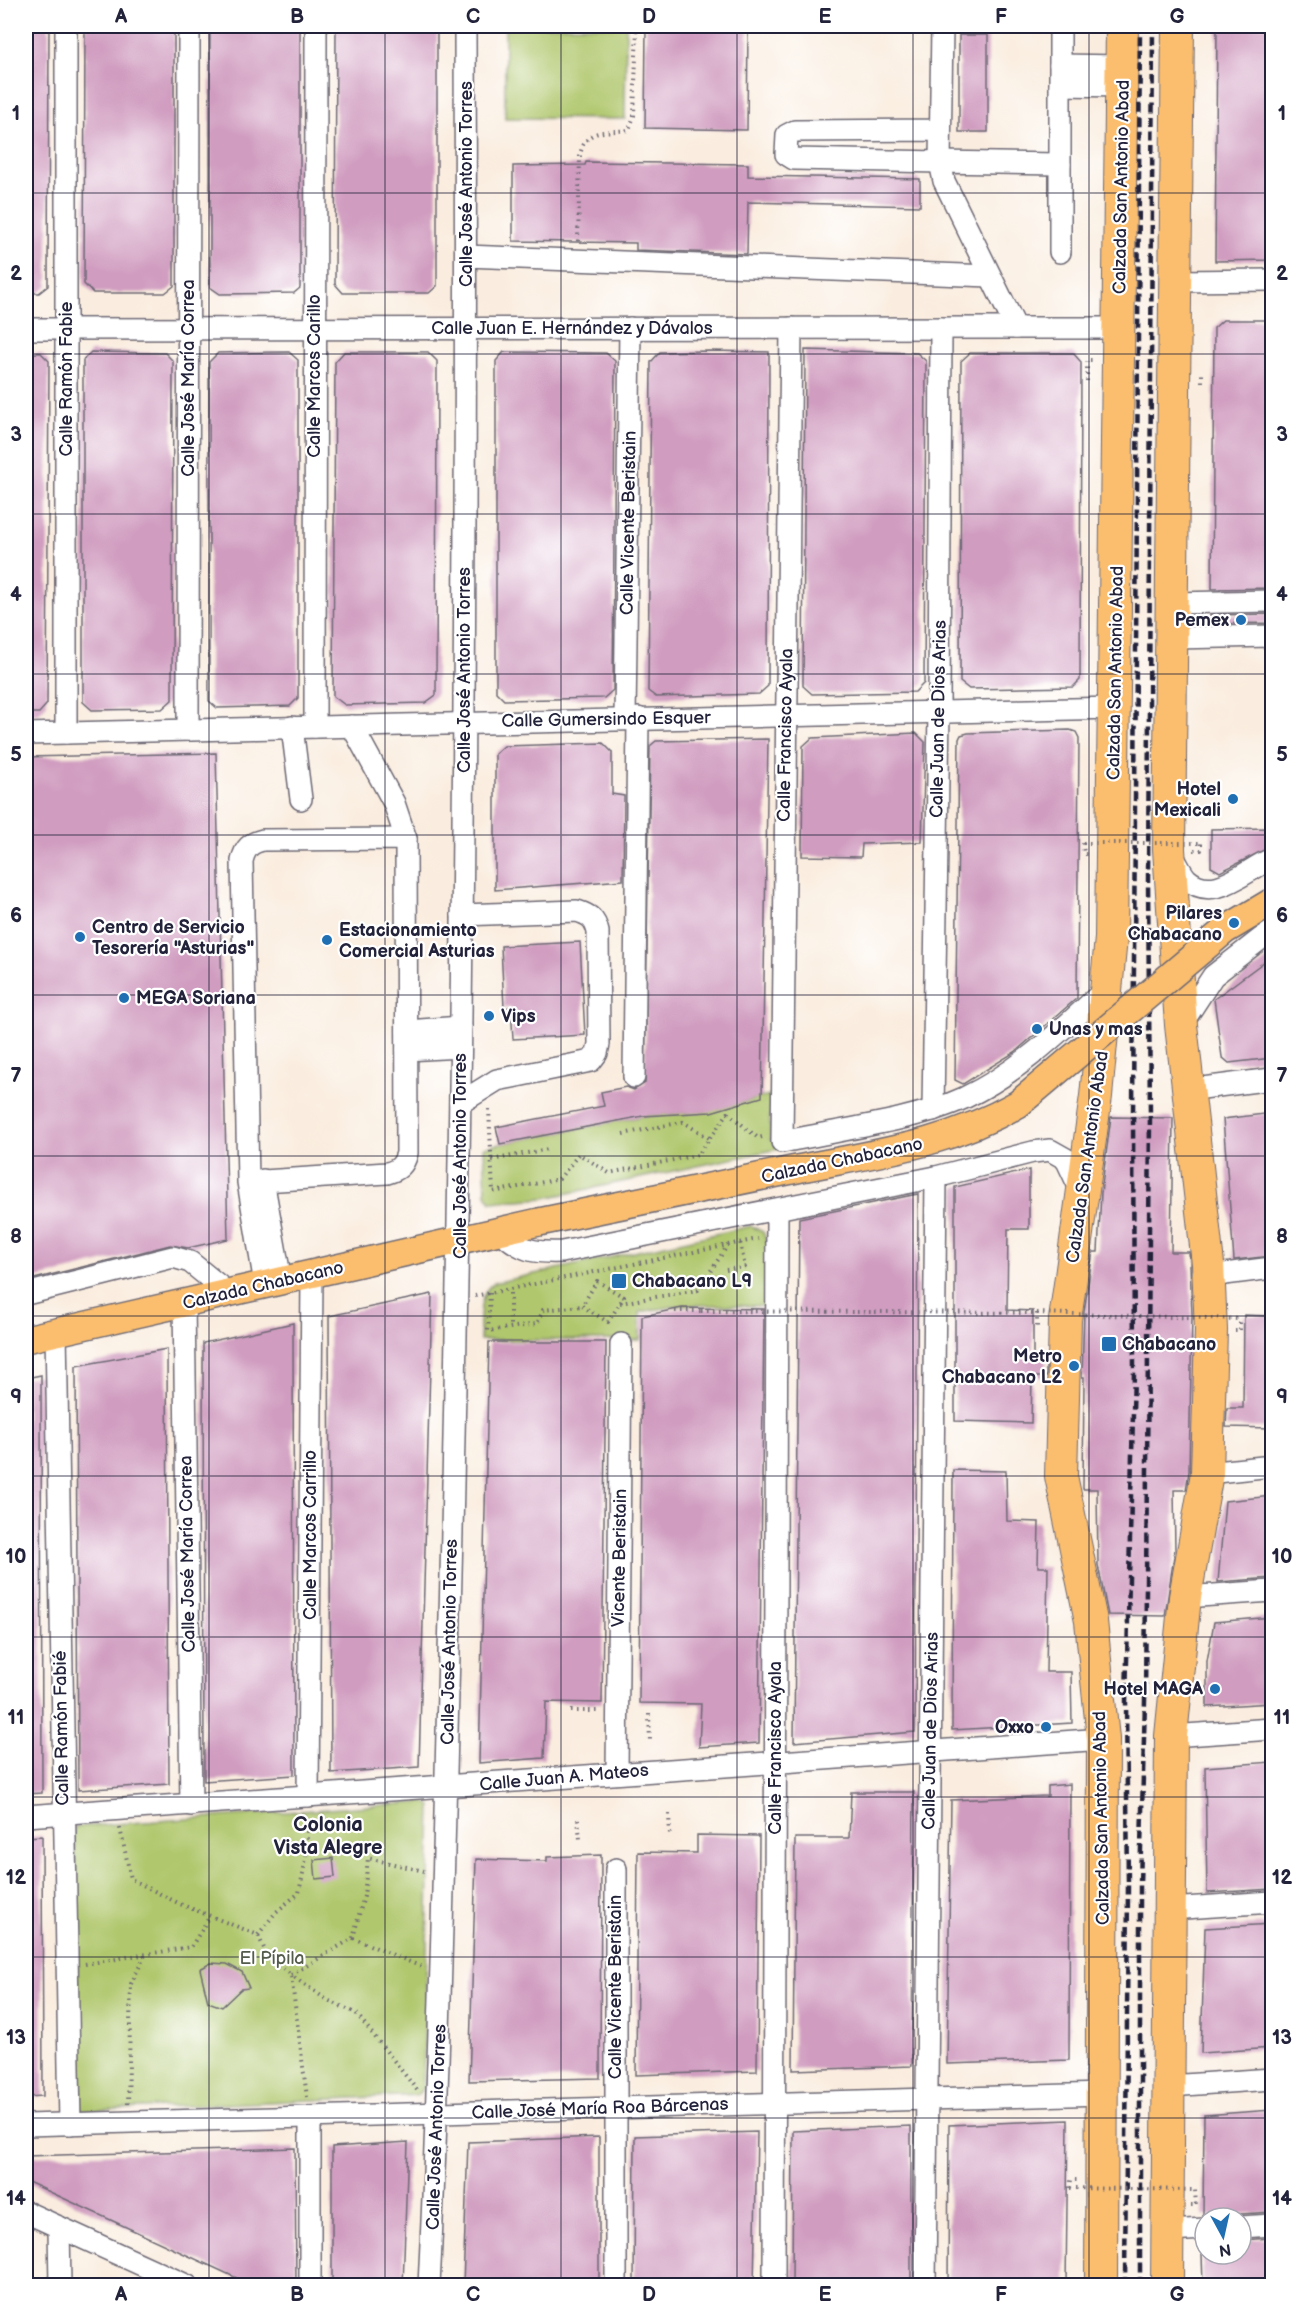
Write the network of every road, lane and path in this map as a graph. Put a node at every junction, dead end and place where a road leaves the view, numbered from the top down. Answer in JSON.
{"nodes":[{"id":1,"x":66,"y":26,"type":"edge"},
{"id":2,"x":189,"y":26,"type":"edge"},
{"id":3,"x":316,"y":26,"type":"edge"},
{"id":4,"x":465,"y":26,"type":"edge"},
{"id":5,"x":637,"y":26,"type":"edge"},
{"id":6,"x":942,"y":26,"type":"edge"},
{"id":7,"x":1060,"y":26,"type":"edge"},
{"id":8,"x":1122,"y":26,"type":"edge"},
{"id":9,"x":1178,"y":26,"type":"edge"},
{"id":10,"x":1060,"y":75,"type":"junction"},
{"id":11,"x":1122,"y":76,"type":"junction"},
{"id":12,"x":940,"y":130,"type":"junction"},
{"id":13,"x":939,"y":162,"type":"junction"},
{"id":14,"x":1060,"y":164,"type":"junction"},
{"id":15,"x":1060,"y":252,"type":"dead end"},
{"id":16,"x":466,"y":256,"type":"junction"},
{"id":17,"x":578,"y":262,"type":"junction"},
{"id":18,"x":990,"y":276,"type":"junction"},
{"id":19,"x":1272,"y":280,"type":"edge"},
{"id":20,"x":1177,"y":281,"type":"junction"},
{"id":21,"x":26,"y":328,"type":"edge"},
{"id":22,"x":189,"y":328,"type":"junction"},
{"id":23,"x":314,"y":328,"type":"junction"},
{"id":24,"x":466,"y":328,"type":"junction"},
{"id":25,"x":630,"y":328,"type":"junction"},
{"id":26,"x":791,"y":328,"type":"junction"},
{"id":27,"x":941,"y":328,"type":"junction"},
{"id":28,"x":1016,"y":328,"type":"junction"},
{"id":29,"x":1119,"y":328,"type":"junction"},
{"id":30,"x":66,"y":329,"type":"junction"},
{"id":31,"x":1088,"y":360,"type":"dead end"},
{"id":32,"x":1087,"y":381,"type":"dead end"},
{"id":33,"x":1272,"y":601,"type":"edge"},
{"id":34,"x":1173,"y":603,"type":"junction"},
{"id":35,"x":1272,"y":636,"type":"edge"},
{"id":36,"x":1173,"y":638,"type":"junction"},
{"id":37,"x":1114,"y":708,"type":"junction"},
{"id":38,"x":939,"y":710,"type":"junction"},
{"id":39,"x":785,"y":714,"type":"junction"},
{"id":40,"x":632,"y":718,"type":"junction"},
{"id":41,"x":464,"y":723,"type":"junction"},
{"id":42,"x":352,"y":726,"type":"junction"},
{"id":43,"x":292,"y":727,"type":"junction"},
{"id":44,"x":315,"y":727,"type":"junction"},
{"id":45,"x":188,"y":730,"type":"junction"},
{"id":46,"x":66,"y":733,"type":"junction"},
{"id":47,"x":26,"y":734,"type":"edge"},
{"id":48,"x":301,"y":799,"type":"dead end"},
{"id":49,"x":406,"y":839,"type":"junction"},
{"id":50,"x":1169,"y":849,"type":"junction"},
{"id":51,"x":1201,"y":850,"type":"dead end"},
{"id":52,"x":1084,"y":854,"type":"dead end"},
{"id":53,"x":1272,"y":859,"type":"edge"},
{"id":54,"x":1272,"y":902,"type":"edge"},
{"id":55,"x":462,"y":915,"type":"junction"},
{"id":56,"x":1272,"y":930,"type":"edge"},
{"id":57,"x":1108,"y":987,"type":"junction"},
{"id":58,"x":1181,"y":1025,"type":"junction"},
{"id":59,"x":461,"y":1037,"type":"junction"},
{"id":60,"x":407,"y":1041,"type":"junction"},
{"id":61,"x":634,"y":1077,"type":"dead end"},
{"id":62,"x":1272,"y":1079,"type":"edge"},
{"id":63,"x":1187,"y":1090,"type":"junction"},
{"id":64,"x":460,"y":1103,"type":"junction"},
{"id":65,"x":489,"y":1104,"type":"dead end"},
{"id":66,"x":933,"y":1110,"type":"junction"},
{"id":67,"x":623,"y":1134,"type":"dead end"},
{"id":68,"x":710,"y":1138,"type":"junction"},
{"id":69,"x":782,"y":1142,"type":"junction"},
{"id":70,"x":548,"y":1149,"type":"dead end"},
{"id":71,"x":492,"y":1160,"type":"junction"},
{"id":72,"x":936,"y":1177,"type":"junction"},
{"id":73,"x":255,"y":1181,"type":"junction"},
{"id":74,"x":1083,"y":1196,"type":"junction"},
{"id":75,"x":777,"y":1210,"type":"junction"},
{"id":76,"x":500,"y":1231,"type":"junction"},
{"id":77,"x":777,"y":1235,"type":"junction"},
{"id":78,"x":460,"y":1240,"type":"junction"},
{"id":79,"x":740,"y":1242,"type":"junction"},
{"id":80,"x":728,"y":1245,"type":"junction"},
{"id":81,"x":1272,"y":1268,"type":"edge"},
{"id":82,"x":726,"y":1270,"type":"dead end"},
{"id":83,"x":595,"y":1271,"type":"junction"},
{"id":84,"x":312,"y":1274,"type":"junction"},
{"id":85,"x":1209,"y":1275,"type":"junction"},
{"id":86,"x":597,"y":1281,"type":"junction"},
{"id":87,"x":273,"y":1283,"type":"junction"},
{"id":88,"x":228,"y":1293,"type":"junction"},
{"id":89,"x":490,"y":1293,"type":"junction"},
{"id":90,"x":510,"y":1293,"type":"dead end"},
{"id":91,"x":26,"y":1294,"type":"edge"},
{"id":92,"x":458,"y":1299,"type":"junction"},
{"id":93,"x":184,"y":1303,"type":"junction"},
{"id":94,"x":620,"y":1304,"type":"junction"},
{"id":95,"x":582,"y":1306,"type":"junction"},
{"id":96,"x":675,"y":1311,"type":"dead end"},
{"id":97,"x":1240,"y":1318,"type":"dead end"},
{"id":98,"x":510,"y":1328,"type":"junction"},
{"id":99,"x":56,"y":1332,"type":"junction"},
{"id":100,"x":26,"y":1339,"type":"edge"},
{"id":101,"x":621,"y":1344,"type":"dead end"},
{"id":102,"x":1272,"y":1466,"type":"edge"},
{"id":103,"x":1207,"y":1473,"type":"junction"},
{"id":104,"x":1272,"y":1591,"type":"edge"},
{"id":105,"x":1185,"y":1597,"type":"junction"},
{"id":106,"x":571,"y":1711,"type":"dead end"},
{"id":107,"x":597,"y":1711,"type":"dead end"},
{"id":108,"x":649,"y":1714,"type":"dead end"},
{"id":109,"x":1272,"y":1729,"type":"edge"},
{"id":110,"x":1171,"y":1736,"type":"junction"},
{"id":111,"x":1103,"y":1739,"type":"junction"},
{"id":112,"x":651,"y":1741,"type":"dead end"},
{"id":113,"x":929,"y":1749,"type":"junction"},
{"id":114,"x":775,"y":1761,"type":"junction"},
{"id":115,"x":617,"y":1773,"type":"junction"},
{"id":116,"x":446,"y":1786,"type":"junction"},
{"id":117,"x":308,"y":1796,"type":"junction"},
{"id":118,"x":190,"y":1804,"type":"junction"},
{"id":119,"x":117,"y":1810,"type":"junction"},
{"id":120,"x":62,"y":1814,"type":"junction"},
{"id":121,"x":669,"y":1814,"type":"dead end"},
{"id":122,"x":26,"y":1816,"type":"edge"},
{"id":123,"x":578,"y":1819,"type":"dead end"},
{"id":124,"x":670,"y":1835,"type":"dead end"},
{"id":125,"x":580,"y":1839,"type":"dead end"},
{"id":126,"x":616,"y":1869,"type":"dead end"},
{"id":127,"x":444,"y":1875,"type":"junction"},
{"id":128,"x":1272,"y":1902,"type":"edge"},
{"id":129,"x":1170,"y":1909,"type":"junction"},
{"id":130,"x":210,"y":1916,"type":"junction"},
{"id":131,"x":258,"y":1935,"type":"junction"},
{"id":132,"x":353,"y":1938,"type":"junction"},
{"id":133,"x":145,"y":1955,"type":"junction"},
{"id":134,"x":66,"y":1967,"type":"junction"},
{"id":135,"x":291,"y":1975,"type":"junction"},
{"id":136,"x":441,"y":1975,"type":"junction"},
{"id":137,"x":1272,"y":2079,"type":"edge"},
{"id":138,"x":1169,"y":2086,"type":"junction"},
{"id":139,"x":1102,"y":2094,"type":"junction"},
{"id":140,"x":926,"y":2099,"type":"junction"},
{"id":141,"x":774,"y":2103,"type":"junction"},
{"id":142,"x":614,"y":2108,"type":"junction"},
{"id":143,"x":437,"y":2113,"type":"junction"},
{"id":144,"x":309,"y":2117,"type":"junction"},
{"id":145,"x":127,"y":2122,"type":"junction"},
{"id":146,"x":69,"y":2124,"type":"junction"},
{"id":147,"x":26,"y":2125,"type":"edge"},
{"id":148,"x":1070,"y":2188,"type":"dead end"},
{"id":149,"x":1196,"y":2205,"type":"dead end"},
{"id":150,"x":26,"y":2212,"type":"edge"},
{"id":151,"x":1272,"y":2225,"type":"edge"},
{"id":152,"x":1253,"y":2226,"type":"edge"},
{"id":153,"x":59,"y":2227,"type":"junction"},
{"id":154,"x":1193,"y":2230,"type":"edge"},
{"id":155,"x":1168,"y":2231,"type":"junction"},
{"id":156,"x":60,"y":2286,"type":"edge"},
{"id":157,"x":188,"y":2286,"type":"edge"},
{"id":158,"x":310,"y":2286,"type":"edge"},
{"id":159,"x":429,"y":2286,"type":"edge"},
{"id":160,"x":616,"y":2286,"type":"edge"},
{"id":161,"x":774,"y":2286,"type":"edge"},
{"id":162,"x":925,"y":2286,"type":"edge"},
{"id":163,"x":1101,"y":2286,"type":"edge"},
{"id":164,"x":1167,"y":2286,"type":"edge"}],
"edges":[{"from":1,"to":30,"type":"street","name":"Calle Ramón Fabie"},
{"from":2,"to":22,"type":"street","name":"Calle José María Correa"},
{"from":3,"to":23,"type":"street","name":"Calle Marcos Carillo"},
{"from":4,"to":16,"type":"street","name":"Calle José Antonio Torres"},
{"from":5,"to":17,"type":"path"},
{"from":6,"to":12,"type":"street"},
{"from":7,"to":10,"type":"street"},
{"from":8,"to":11,"type":"highway","name":"Calzada San Antonio Abad"},
{"from":9,"to":20,"type":"highway"},
{"from":10,"to":11,"type":"street"},
{"from":10,"to":14,"type":"street"},
{"from":11,"to":29,"type":"highway","name":"Calzada San Antonio Abad"},
{"from":12,"to":13,"type":"street"},
{"from":12,"to":13,"type":"street"},
{"from":13,"to":14,"type":"street"},
{"from":13,"to":18,"type":"street"},
{"from":14,"to":15,"type":"street"},
{"from":16,"to":17,"type":"street"},
{"from":16,"to":24,"type":"street","name":"Calle José Antonio Torres"},
{"from":17,"to":18,"type":"street"},
{"from":18,"to":28,"type":"street"},
{"from":19,"to":20,"type":"street"},
{"from":20,"to":34,"type":"highway"},
{"from":21,"to":30,"type":"street","name":"Calle Juan E. Hernández y Dávalos"},
{"from":22,"to":23,"type":"street","name":"Calle Juan E. Hernández y Dávalos"},
{"from":22,"to":30,"type":"street","name":"Calle Juan E. Hernández y Dávalos"},
{"from":22,"to":45,"type":"street","name":"Calle José María Correa"},
{"from":23,"to":24,"type":"street","name":"Calle Juan E. Hernández y Dávalos"},
{"from":23,"to":44,"type":"street","name":"Calle Marcos Carillo"},
{"from":24,"to":25,"type":"street","name":"Calle Juan E. Hernández y Dávalos"},
{"from":24,"to":41,"type":"street","name":"Calle José Antonio Torres"},
{"from":25,"to":26,"type":"street","name":"Calle Juan E. Hernández y Dávalos"},
{"from":25,"to":40,"type":"street","name":"Calle Vicente Beristain"},
{"from":26,"to":27,"type":"street","name":"Calle Juan E. Hernández y Dávalos"},
{"from":26,"to":39,"type":"street","name":"Calle Francisco Ayala"},
{"from":27,"to":28,"type":"street","name":"Calle Juan E. Hernández y Dávalos"},
{"from":27,"to":38,"type":"street","name":"Calle Juan de Dios Arias"},
{"from":28,"to":29,"type":"street","name":"Calle Juan E. Hernández y Dávalos"},
{"from":29,"to":37,"type":"highway","name":"Calzada San Antonio Abad"},
{"from":30,"to":46,"type":"street","name":"Calle Ramón Fabie"},
{"from":31,"to":32,"type":"path"},
{"from":33,"to":34,"type":"street"},
{"from":34,"to":36,"type":"highway"},
{"from":35,"to":36,"type":"street"},
{"from":36,"to":50,"type":"highway"},
{"from":37,"to":38,"type":"street","name":"Calle Gumersindo Esquer"},
{"from":37,"to":57,"type":"highway","name":"Calzada San Antonio Abad"},
{"from":38,"to":39,"type":"street","name":"Calle Gumersindo Esquer"},
{"from":38,"to":66,"type":"street","name":"Calle Juan de Dios Arias"},
{"from":39,"to":40,"type":"street","name":"Calle Gumersindo Esquer"},
{"from":39,"to":69,"type":"street","name":"Calle Francisco Ayala"},
{"from":40,"to":41,"type":"street","name":"Calle Gumersindo Esquer"},
{"from":40,"to":61,"type":"street","name":"Calle Vicente Beristain"},
{"from":41,"to":42,"type":"street","name":"Calle Gumersindo Esquer"},
{"from":41,"to":55,"type":"street","name":"Calle José Antonio Torres"},
{"from":42,"to":44,"type":"street","name":"Calle Gumersindo Esquer"},
{"from":42,"to":49,"type":"street"},
{"from":43,"to":44,"type":"street","name":"Calle Gumersindo Esquer"},
{"from":43,"to":45,"type":"street","name":"Calle Gumersindo Esquer"},
{"from":43,"to":48,"type":"street"},
{"from":45,"to":46,"type":"street","name":"Calle Gumersindo Esquer"},
{"from":46,"to":47,"type":"street","name":"Calle Gumersindo Esquer"},
{"from":49,"to":60,"type":"street"},
{"from":49,"to":73,"type":"street"},
{"from":50,"to":53,"type":"street"},
{"from":50,"to":58,"type":"highway"},
{"from":51,"to":52,"type":"path","bridge":true},
{"from":54,"to":76,"type":"main road","name":"Calzada Chabacano","bridge":true},
{"from":55,"to":59,"type":"street","name":"Calle José Antonio Torres"},
{"from":55,"to":64,"type":"street"},
{"from":56,"to":58,"type":"street"},
{"from":57,"to":66,"type":"street","name":"Calzada Chabacano"},
{"from":57,"to":74,"type":"highway","name":"Calzada San Antonio Abad"},
{"from":58,"to":63,"type":"highway"},
{"from":59,"to":60,"type":"street"},
{"from":59,"to":64,"type":"street","name":"Calle José Antonio Torres"},
{"from":60,"to":73,"type":"street"},
{"from":62,"to":63,"type":"street"},
{"from":63,"to":85,"type":"highway"},
{"from":64,"to":78,"type":"street","name":"Calle José Antonio Torres"},
{"from":65,"to":71,"type":"path"},
{"from":66,"to":69,"type":"street","name":"Calzada Chabacano"},
{"from":67,"to":68,"type":"path"},
{"from":68,"to":69,"type":"path"},
{"from":68,"to":71,"type":"path"},
{"from":70,"to":71,"type":"path"},
{"from":72,"to":74,"type":"street","name":"Calzada Chabacano"},
{"from":72,"to":75,"type":"street","name":"Calzada Chabacano"},
{"from":72,"to":113,"type":"street","name":"Calle Juan de Dios Arias"},
{"from":73,"to":87,"type":"street"},
{"from":74,"to":111,"type":"highway","name":"Calzada San Antonio Abad"},
{"from":75,"to":76,"type":"street","name":"Calzada Chabacano"},
{"from":75,"to":77,"type":"street","name":"Calle Francisco Ayala"},
{"from":76,"to":78,"type":"main road","name":"Calzada Chabacano"},
{"from":77,"to":79,"type":"path"},
{"from":77,"to":114,"type":"street","name":"Calle Francisco Ayala"},
{"from":78,"to":84,"type":"main road","name":"Calzada Chabacano"},
{"from":78,"to":92,"type":"street","name":"Calle José Antonio Torres"},
{"from":79,"to":80,"type":"path"},
{"from":79,"to":82,"type":"path"},
{"from":80,"to":83,"type":"path"},
{"from":80,"to":94,"type":"path"},
{"from":81,"to":85,"type":"street"},
{"from":83,"to":86,"type":"path"},
{"from":83,"to":89,"type":"path"},
{"from":84,"to":87,"type":"main road","name":"Calzada Chabacano"},
{"from":84,"to":117,"type":"street","name":"Calle Marcos Carrillo"},
{"from":85,"to":103,"type":"highway"},
{"from":86,"to":94,"type":"path"},
{"from":86,"to":95,"type":"path"},
{"from":87,"to":88,"type":"main road","name":"Calzada Chabacano"},
{"from":88,"to":91,"type":"street"},
{"from":88,"to":93,"type":"main road","name":"Calzada Chabacano"},
{"from":89,"to":92,"type":"path"},
{"from":89,"to":98,"type":"path"},
{"from":90,"to":98,"type":"path"},
{"from":92,"to":116,"type":"street","name":"Calle José Antonio Torres"},
{"from":93,"to":99,"type":"main road","name":"Calzada Chabacano"},
{"from":93,"to":118,"type":"street","name":"Calle José María Correa"},
{"from":94,"to":95,"type":"path"},
{"from":95,"to":98,"type":"path"},
{"from":96,"to":97,"type":"path","bridge":true},
{"from":99,"to":100,"type":"main road","name":"Calzada Chabacano"},
{"from":99,"to":120,"type":"street","name":"Calle Ramón Fabié"},
{"from":101,"to":115,"type":"street","name":"Vicente Beristain"},
{"from":102,"to":103,"type":"street"},
{"from":103,"to":105,"type":"highway"},
{"from":104,"to":105,"type":"street"},
{"from":105,"to":110,"type":"highway"},
{"from":106,"to":107,"type":"path"},
{"from":108,"to":112,"type":"path"},
{"from":109,"to":110,"type":"street"},
{"from":110,"to":129,"type":"highway"},
{"from":111,"to":113,"type":"street","name":"Calle Juan A. Mateos"},
{"from":111,"to":139,"type":"highway","name":"Calzada San Antonio Abad"},
{"from":113,"to":114,"type":"street","name":"Calle Juan A. Mateos"},
{"from":113,"to":140,"type":"street","name":"Calle Juan de Dios Arias"},
{"from":114,"to":115,"type":"street","name":"Calle Juan A. Mateos"},
{"from":114,"to":141,"type":"street","name":"Calle Francisco Ayala"},
{"from":115,"to":116,"type":"street","name":"Calle Juan A. Mateos"},
{"from":116,"to":117,"type":"street","name":"Calle Juan A. Mateos"},
{"from":116,"to":127,"type":"street","name":"Calle José Antonio Torres"},
{"from":117,"to":118,"type":"street","name":"Calle Juan A. Mateos"},
{"from":117,"to":131,"type":"path"},
{"from":118,"to":119,"type":"street","name":"Calle Juan A. Mateos"},
{"from":119,"to":120,"type":"street","name":"Calle Juan A. Mateos"},
{"from":119,"to":130,"type":"path"},
{"from":120,"to":122,"type":"street","name":"Calle Juan A. Mateos"},
{"from":120,"to":134,"type":"street","name":"Calle Ramón Fabié"},
{"from":121,"to":124,"type":"path"},
{"from":123,"to":125,"type":"path"},
{"from":126,"to":142,"type":"street","name":"Calle Vicente Beristain"},
{"from":127,"to":132,"type":"path"},
{"from":127,"to":136,"type":"street","name":"Calle José Antonio Torres"},
{"from":128,"to":129,"type":"street"},
{"from":129,"to":138,"type":"highway"},
{"from":130,"to":131,"type":"path"},
{"from":130,"to":133,"type":"path"},
{"from":131,"to":135,"type":"path"},
{"from":132,"to":135,"type":"path"},
{"from":132,"to":136,"type":"path"},
{"from":133,"to":134,"type":"path"},
{"from":133,"to":145,"type":"path"},
{"from":134,"to":146,"type":"street","name":"Calle Ramón Fabié"},
{"from":135,"to":143,"type":"path"},
{"from":135,"to":144,"type":"path"},
{"from":136,"to":143,"type":"street","name":"Calle José Antonio Torres"},
{"from":137,"to":138,"type":"street"},
{"from":138,"to":155,"type":"highway"},
{"from":139,"to":140,"type":"street","name":"Calle José María Roa Bárcenas"},
{"from":139,"to":163,"type":"highway","name":"Calzada San Antonio Abad"},
{"from":140,"to":141,"type":"street","name":"Calle José María Roa Bárcenas"},
{"from":140,"to":162,"type":"street","name":"Calle Juan de Dios Arias"},
{"from":141,"to":142,"type":"street","name":"Calle José María Roa Bárcenas"},
{"from":141,"to":161,"type":"street","name":"Calle Francisco Ayala"},
{"from":142,"to":143,"type":"street","name":"Calle José María Roa Bárcenas"},
{"from":142,"to":160,"type":"street","name":"Calle Vicente Beristain"},
{"from":143,"to":144,"type":"street","name":"Calle José María Roa Bárcenas"},
{"from":143,"to":159,"type":"street","name":"Calle José Antonio Torres"},
{"from":144,"to":145,"type":"street","name":"Calle José María Roa Bárcenas"},
{"from":144,"to":158,"type":"street"},
{"from":145,"to":146,"type":"street","name":"Calle José María Roa Bárcenas"},
{"from":146,"to":147,"type":"street","name":"Calle José María Roa Bárcenas"},
{"from":148,"to":149,"type":"path","bridge":true},
{"from":150,"to":153,"type":"street"},
{"from":151,"to":152,"type":"street"},
{"from":153,"to":156,"type":"street"},
{"from":153,"to":157,"type":"street"},
{"from":154,"to":155,"type":"street"},
{"from":155,"to":164,"type":"highway"}]}
